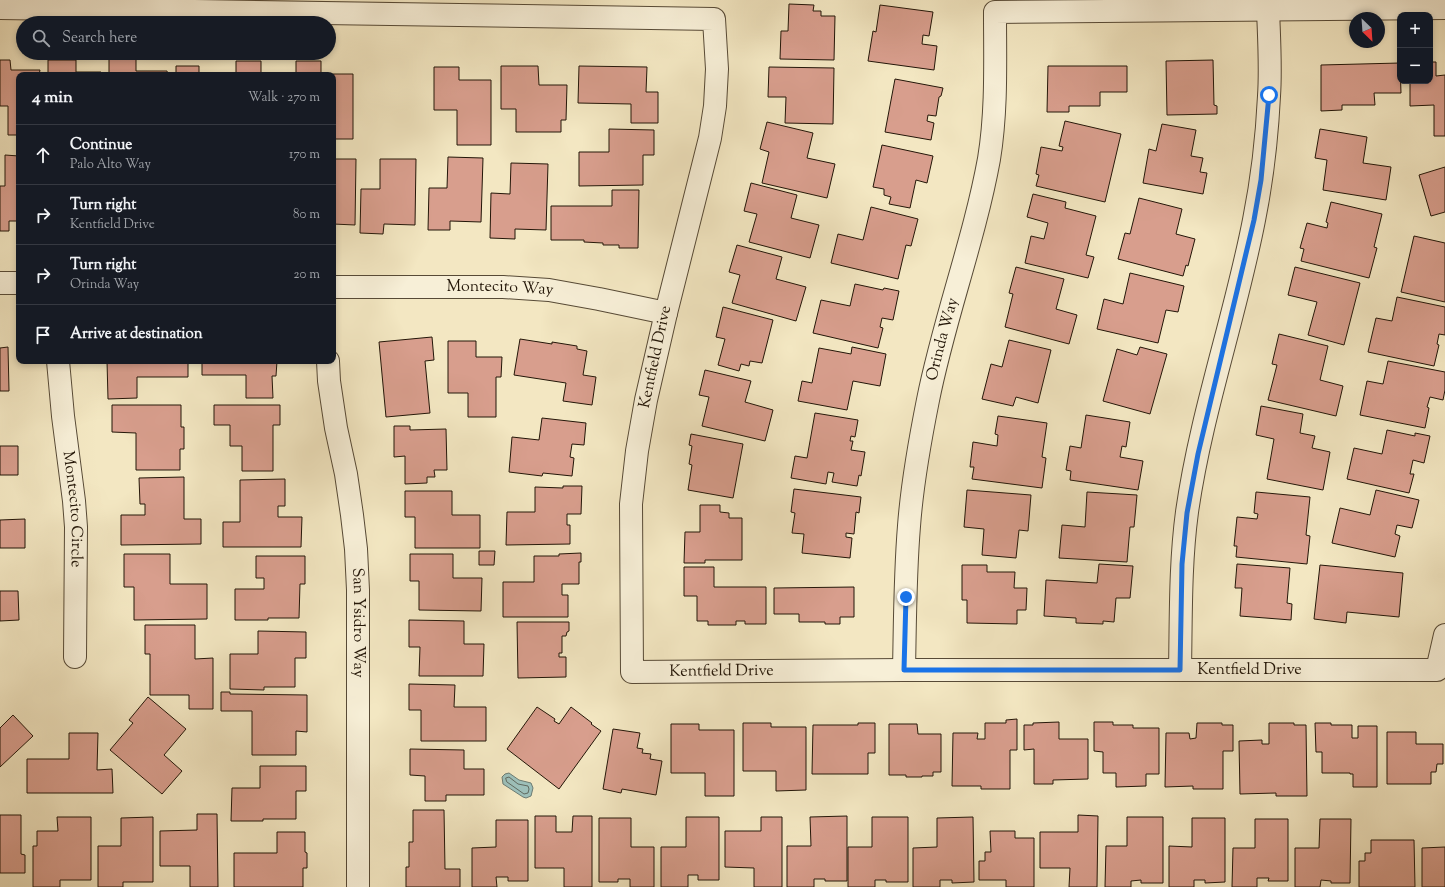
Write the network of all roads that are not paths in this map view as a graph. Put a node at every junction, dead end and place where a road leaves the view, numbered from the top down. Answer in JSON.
{"nodes":[{"id":1,"x":0,"y":8,"type":"edge"},
{"id":2,"x":1445,"y":8,"type":"edge"},
{"id":3,"x":1268,"y":9,"type":"junction"},
{"id":4,"x":16,"y":282,"type":"edge"},
{"id":5,"x":0,"y":283,"type":"edge"},
{"id":6,"x":336,"y":287,"type":"edge"},
{"id":7,"x":666,"y":313,"type":"junction"},
{"id":8,"x":58,"y":364,"type":"edge"},
{"id":9,"x":328,"y":364,"type":"edge"},
{"id":10,"x":1445,"y":635,"type":"edge"},
{"id":11,"x":75,"y":657,"type":"dead end"},
{"id":12,"x":904,"y":670,"type":"junction"},
{"id":13,"x":1180,"y":670,"type":"junction"},
{"id":14,"x":358,"y":887,"type":"edge"}],
"edges":[{"from":1,"to":7,"type":"street","name":"Kentfield Drive"},
{"from":2,"to":3,"type":"street"},
{"from":3,"to":12,"type":"street","name":"Orinda Way"},
{"from":3,"to":13,"type":"street"},
{"from":4,"to":5,"type":"street"},
{"from":6,"to":7,"type":"street","name":"Montecito Way"},
{"from":7,"to":12,"type":"street","name":"Kentfield Drive"},
{"from":8,"to":11,"type":"street","name":"Montecito Circle"},
{"from":9,"to":14,"type":"street","name":"San Ysidro Way"},
{"from":10,"to":13,"type":"street","name":"Kentfield Drive"},
{"from":12,"to":13,"type":"street","name":"Kentfield Drive"}]}
